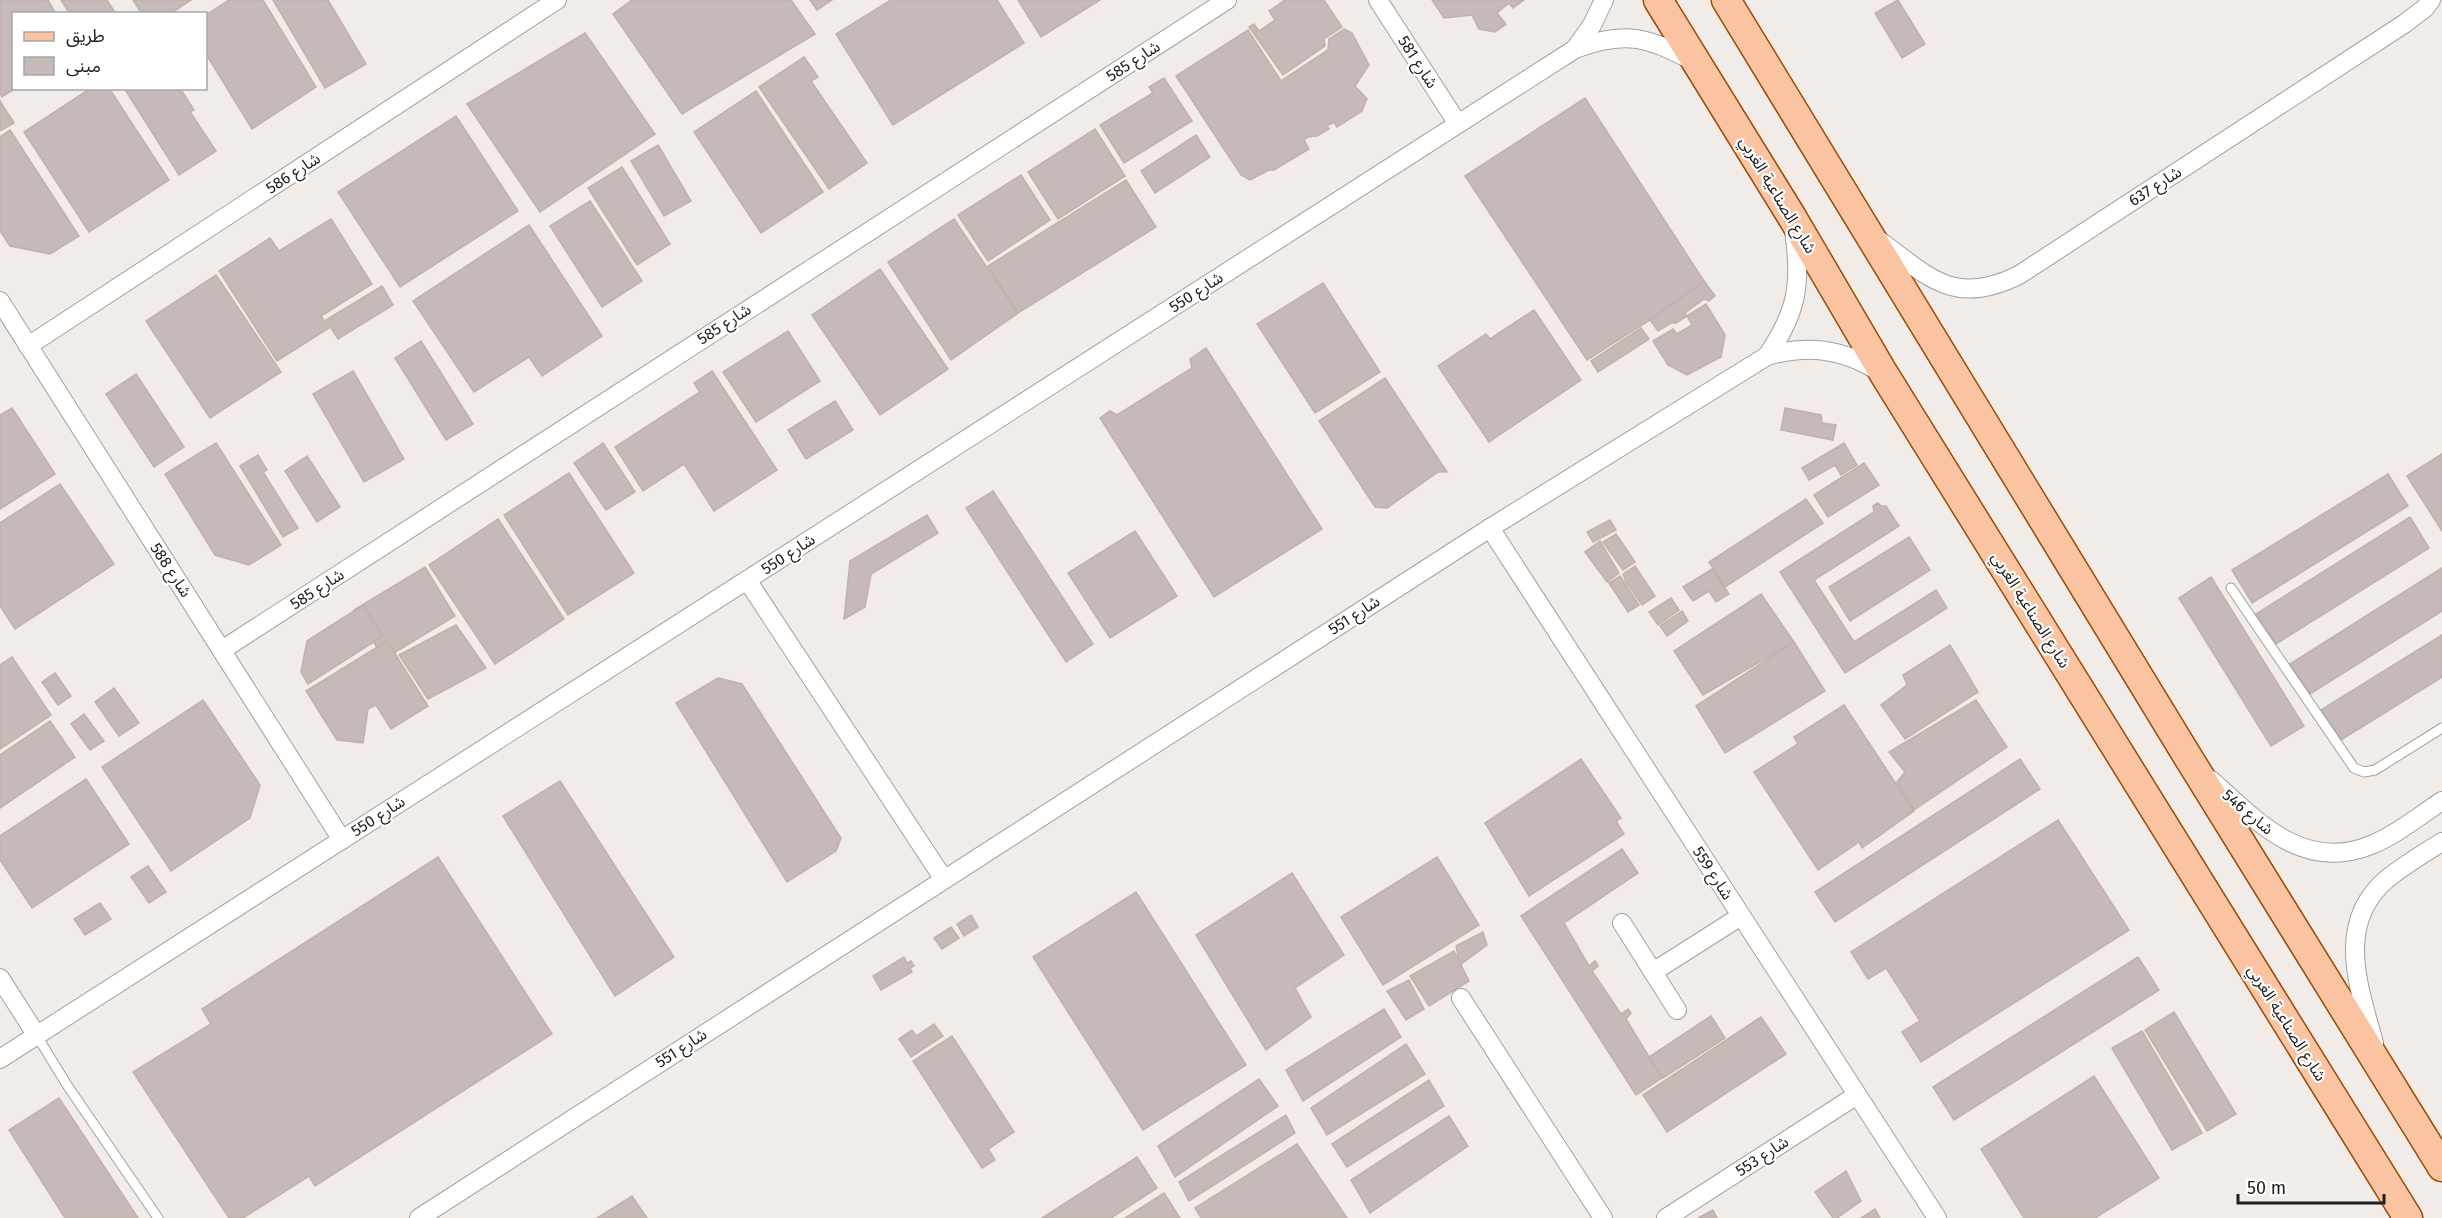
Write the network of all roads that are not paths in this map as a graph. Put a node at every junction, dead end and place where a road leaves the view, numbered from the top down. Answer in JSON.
{"nodes":[{"id":1,"x":557,"y":0,"type":"edge"},
{"id":2,"x":1227,"y":0,"type":"edge"},
{"id":3,"x":1378,"y":0,"type":"edge"},
{"id":4,"x":1604,"y":0,"type":"edge"},
{"id":5,"x":1658,"y":0,"type":"edge"},
{"id":6,"x":1726,"y":0,"type":"edge"},
{"id":7,"x":2431,"y":0,"type":"edge"},
{"id":8,"x":1575,"y":49,"type":"junction"},
{"id":9,"x":1698,"y":63,"type":"junction"},
{"id":10,"x":1458,"y":124,"type":"junction"},
{"id":11,"x":1792,"y":217,"type":"junction"},
{"id":12,"x":1868,"y":233,"type":"junction"},
{"id":13,"x":0,"y":301,"type":"edge"},
{"id":14,"x":28,"y":346,"type":"junction"},
{"id":15,"x":1767,"y":356,"type":"junction"},
{"id":16,"x":1884,"y":374,"type":"junction"},
{"id":17,"x":1490,"y":528,"type":"junction"},
{"id":18,"x":747,"y":580,"type":"junction"},
{"id":19,"x":2230,"y":588,"type":"dead end"},
{"id":20,"x":222,"y":650,"type":"junction"},
{"id":21,"x":2442,"y":728,"type":"edge"},
{"id":22,"x":2192,"y":762,"type":"junction"},
{"id":23,"x":2442,"y":801,"type":"edge"},
{"id":24,"x":342,"y":840,"type":"junction"},
{"id":25,"x":2442,"y":842,"type":"edge"},
{"id":26,"x":944,"y":878,"type":"junction"},
{"id":27,"x":1741,"y":916,"type":"junction"},
{"id":28,"x":1622,"y":923,"type":"dead end"},
{"id":29,"x":1653,"y":972,"type":"junction"},
{"id":30,"x":0,"y":978,"type":"edge"},
{"id":31,"x":1461,"y":998,"type":"dead end"},
{"id":32,"x":1677,"y":1010,"type":"dead end"},
{"id":33,"x":37,"y":1036,"type":"junction"},
{"id":34,"x":0,"y":1059,"type":"edge"},
{"id":35,"x":2380,"y":1068,"type":"junction"},
{"id":36,"x":1857,"y":1095,"type":"junction"},
{"id":37,"x":2442,"y":1167,"type":"edge"},
{"id":38,"x":158,"y":1218,"type":"edge"},
{"id":39,"x":419,"y":1218,"type":"edge"},
{"id":40,"x":1604,"y":1218,"type":"edge"},
{"id":41,"x":1666,"y":1218,"type":"edge"},
{"id":42,"x":1936,"y":1218,"type":"edge"},
{"id":43,"x":2408,"y":1218,"type":"edge"}],
"edges":[{"from":1,"to":14,"type":"street","name":"شارع 586"},
{"from":2,"to":20,"type":"street","name":"شارع 585"},
{"from":3,"to":10,"type":"street","name":"شارع 581"},
{"from":4,"to":8,"type":"street","name":"شارع 550"},
{"from":5,"to":9,"type":"main road","name":"شارع الصناعية الغربي"},
{"from":6,"to":12,"type":"main road"},
{"from":7,"to":12,"type":"street","name":"شارع 637"},
{"from":8,"to":9,"type":"street","name":"شارع 550"},
{"from":8,"to":10,"type":"street","name":"شارع 550"},
{"from":9,"to":11,"type":"main road","name":"شارع الصناعية الغربي"},
{"from":10,"to":18,"type":"street","name":"شارع 550"},
{"from":11,"to":15,"type":"street","name":"شارع 551"},
{"from":11,"to":16,"type":"main road","name":"شارع الصناعية الغربي"},
{"from":12,"to":22,"type":"main road"},
{"from":13,"to":14,"type":"street","name":"شارع 588"},
{"from":14,"to":20,"type":"street","name":"شارع 588"},
{"from":15,"to":16,"type":"street","name":"شارع 551"},
{"from":15,"to":17,"type":"street","name":"شارع 551"},
{"from":16,"to":43,"type":"main road","name":"شارع الصناعية الغربي"},
{"from":17,"to":26,"type":"street","name":"شارع 551"},
{"from":17,"to":27,"type":"street","name":"شارع 559"},
{"from":18,"to":24,"type":"street","name":"شارع 550"},
{"from":18,"to":26,"type":"street"},
{"from":19,"to":21,"type":"lane"},
{"from":20,"to":24,"type":"street","name":"شارع 588"},
{"from":22,"to":23,"type":"street","name":"شارع 546"},
{"from":22,"to":35,"type":"main road"},
{"from":24,"to":33,"type":"street","name":"شارع 550"},
{"from":25,"to":35,"type":"street"},
{"from":26,"to":39,"type":"street","name":"شارع 551"},
{"from":27,"to":29,"type":"street"},
{"from":27,"to":36,"type":"street","name":"شارع 559"},
{"from":28,"to":29,"type":"street"},
{"from":29,"to":32,"type":"street"},
{"from":30,"to":33,"type":"street"},
{"from":31,"to":40,"type":"street"},
{"from":33,"to":34,"type":"street","name":"شارع 550"},
{"from":33,"to":38,"type":"lane"},
{"from":35,"to":37,"type":"main road"},
{"from":36,"to":41,"type":"street","name":"شارع 553"},
{"from":36,"to":42,"type":"street","name":"شارع 559"}]}
